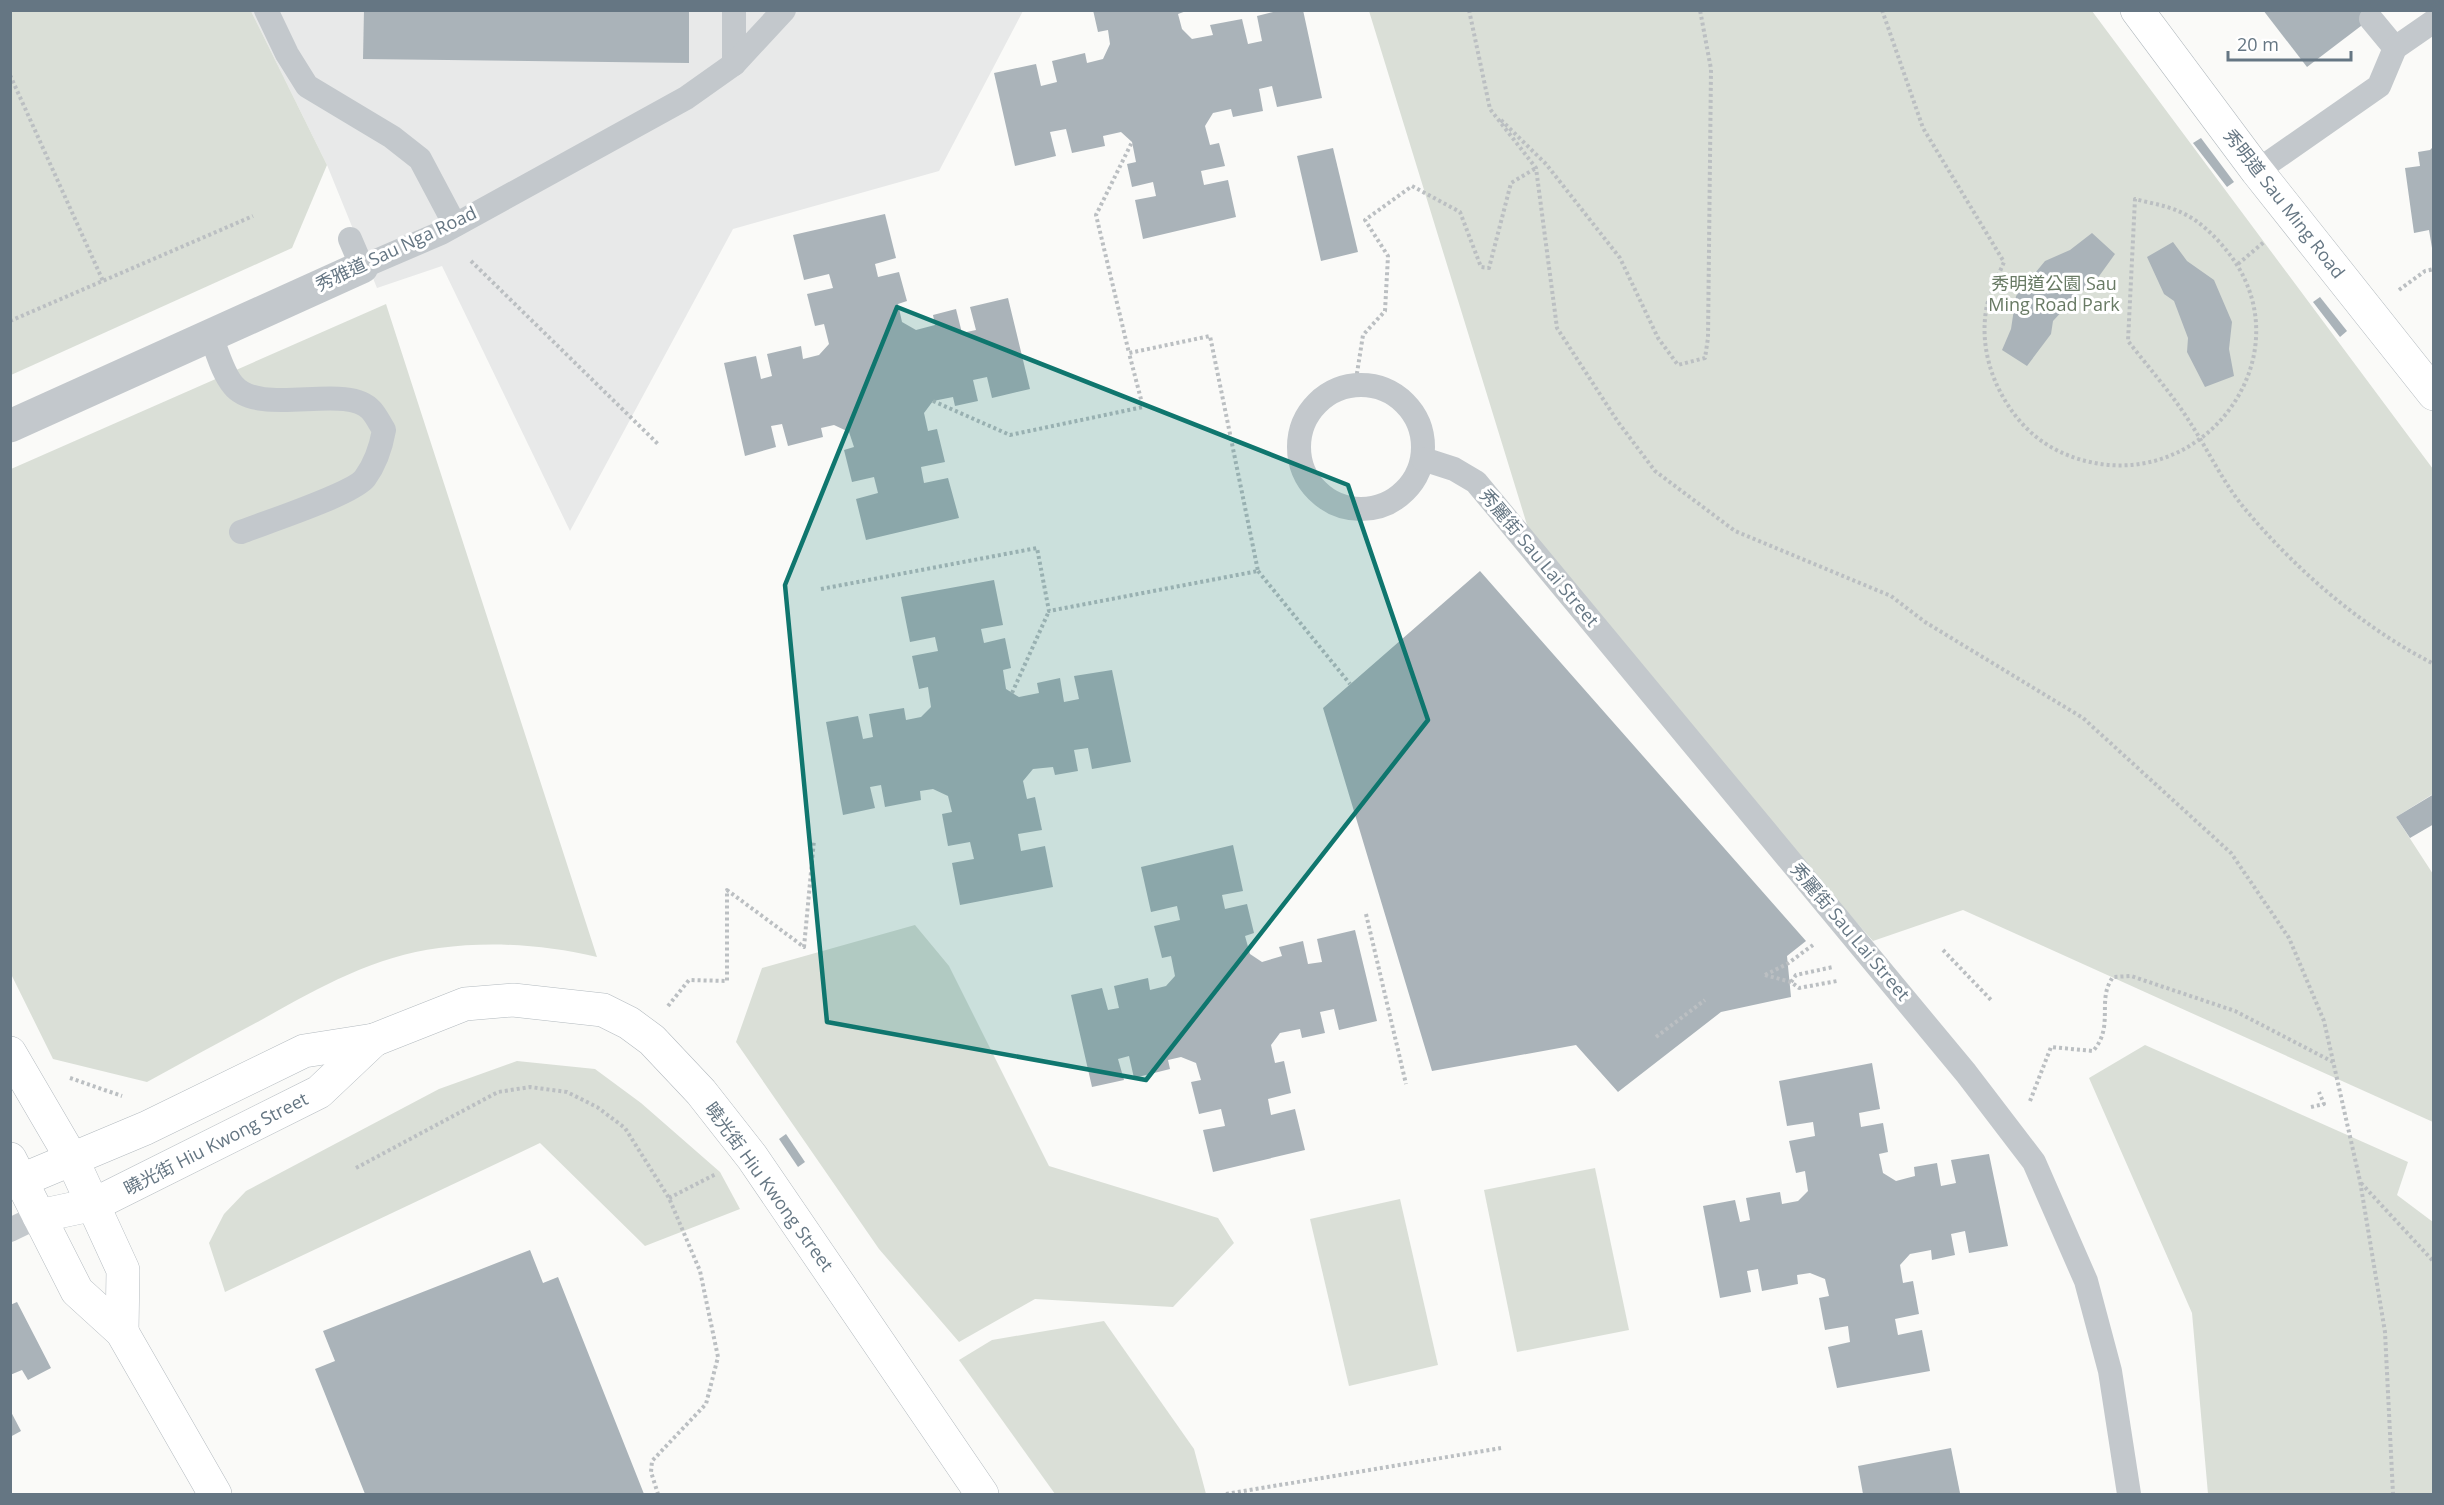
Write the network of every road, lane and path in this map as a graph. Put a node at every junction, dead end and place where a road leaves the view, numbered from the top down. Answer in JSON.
{"nodes":[{"id":1,"x":266,"y":10,"type":"edge"},
{"id":2,"x":734,"y":10,"type":"edge"},
{"id":3,"x":784,"y":10,"type":"edge"},
{"id":4,"x":1469,"y":10,"type":"edge"},
{"id":5,"x":1700,"y":10,"type":"edge"},
{"id":6,"x":1882,"y":10,"type":"edge"},
{"id":7,"x":2137,"y":10,"type":"edge"},
{"id":8,"x":2371,"y":19,"type":"dead end"},
{"id":9,"x":2433,"y":21,"type":"edge"},
{"id":10,"x":2395,"y":48,"type":"junction"},
{"id":11,"x":734,"y":64,"type":"junction"},
{"id":12,"x":10,"y":75,"type":"edge"},
{"id":13,"x":1490,"y":109,"type":"junction"},
{"id":14,"x":1132,"y":142,"type":"dead end"},
{"id":15,"x":1536,"y":168,"type":"junction"},
{"id":16,"x":2257,"y":171,"type":"junction"},
{"id":17,"x":252,"y":216,"type":"dead end"},
{"id":18,"x":455,"y":225,"type":"junction"},
{"id":19,"x":2269,"y":237,"type":"dead end"},
{"id":20,"x":356,"y":253,"type":"joint"},
{"id":21,"x":471,"y":261,"type":"dead end"},
{"id":22,"x":2238,"y":264,"type":"junction"},
{"id":23,"x":2433,"y":269,"type":"edge"},
{"id":24,"x":103,"y":281,"type":"junction"},
{"id":25,"x":2396,"y":293,"type":"dead end"},
{"id":26,"x":10,"y":321,"type":"edge"},
{"id":27,"x":210,"y":334,"type":"junction"},
{"id":28,"x":1129,"y":352,"type":"junction"},
{"id":29,"x":1355,"y":386,"type":"junction"},
{"id":30,"x":2433,"y":394,"type":"edge"},
{"id":31,"x":933,"y":401,"type":"dead end"},
{"id":32,"x":10,"y":426,"type":"edge"},
{"id":33,"x":2200,"y":441,"type":"junction"},
{"id":34,"x":659,"y":445,"type":"dead end"},
{"id":35,"x":1423,"y":459,"type":"junction"},
{"id":36,"x":241,"y":532,"type":"dead end"},
{"id":37,"x":1258,"y":571,"type":"junction"},
{"id":38,"x":821,"y":589,"type":"dead end"},
{"id":39,"x":1049,"y":611,"type":"junction"},
{"id":40,"x":2433,"y":664,"type":"edge"},
{"id":41,"x":1350,"y":684,"type":"dead end"},
{"id":42,"x":1012,"y":693,"type":"dead end"},
{"id":43,"x":814,"y":840,"type":"dead end"},
{"id":44,"x":1366,"y":914,"type":"dead end"},
{"id":45,"x":1813,"y":945,"type":"dead end"},
{"id":46,"x":1943,"y":950,"type":"dead end"},
{"id":47,"x":1834,"y":966,"type":"dead end"},
{"id":48,"x":1837,"y":981,"type":"dead end"},
{"id":49,"x":1791,"y":982,"type":"junction"},
{"id":50,"x":1706,"y":1000,"type":"dead end"},
{"id":51,"x":1992,"y":1001,"type":"dead end"},
{"id":52,"x":666,"y":1009,"type":"dead end"},
{"id":53,"x":1656,"y":1037,"type":"dead end"},
{"id":54,"x":374,"y":1040,"type":"junction"},
{"id":55,"x":10,"y":1053,"type":"edge"},
{"id":56,"x":2334,"y":1063,"type":"junction"},
{"id":57,"x":63,"y":1073,"type":"dead end"},
{"id":58,"x":1406,"y":1084,"type":"dead end"},
{"id":59,"x":2319,"y":1092,"type":"dead end"},
{"id":60,"x":130,"y":1097,"type":"dead end"},
{"id":61,"x":2311,"y":1107,"type":"dead end"},
{"id":62,"x":2016,"y":1138,"type":"junction"},
{"id":63,"x":72,"y":1160,"type":"junction"},
{"id":64,"x":356,"y":1168,"type":"dead end"},
{"id":65,"x":720,"y":1172,"type":"dead end"},
{"id":66,"x":14,"y":1175,"type":"edge"},
{"id":67,"x":2360,"y":1181,"type":"junction"},
{"id":68,"x":669,"y":1198,"type":"junction"},
{"id":69,"x":95,"y":1204,"type":"junction"},
{"id":70,"x":39,"y":1216,"type":"junction"},
{"id":71,"x":10,"y":1230,"type":"edge"},
{"id":72,"x":2433,"y":1262,"type":"edge"},
{"id":73,"x":122,"y":1332,"type":"junction"},
{"id":74,"x":1501,"y":1448,"type":"dead end"},
{"id":75,"x":215,"y":1494,"type":"edge"},
{"id":76,"x":658,"y":1494,"type":"edge"},
{"id":77,"x":982,"y":1494,"type":"edge"},
{"id":78,"x":1226,"y":1494,"type":"edge"},
{"id":79,"x":2129,"y":1494,"type":"edge"},
{"id":80,"x":2393,"y":1494,"type":"edge"}],
"edges":[{"from":1,"to":18,"type":"lane"},
{"from":2,"to":11,"type":"lane"},
{"from":3,"to":11,"type":"lane","name":"秀雅道 Sau Nga Road"},
{"from":4,"to":13,"type":"path"},
{"from":5,"to":13,"type":"path"},
{"from":6,"to":33,"type":"path"},
{"from":7,"to":16,"type":"main road","name":"秀明道 Sau Ming Road"},
{"from":8,"to":10,"type":"lane"},
{"from":9,"to":10,"type":"lane"},
{"from":10,"to":16,"type":"lane"},
{"from":11,"to":18,"type":"lane","name":"秀雅道 Sau Nga Road"},
{"from":12,"to":24,"type":"path"},
{"from":13,"to":15,"type":"path"},
{"from":14,"to":28,"type":"path"},
{"from":15,"to":29,"type":"path"},
{"from":15,"to":56,"type":"path"},
{"from":16,"to":30,"type":"main road","name":"秀明道 Sau Ming Road"},
{"from":17,"to":24,"type":"path"},
{"from":18,"to":20,"type":"lane","name":"秀雅道 Sau Nga Road"},
{"from":19,"to":22,"type":"path"},
{"from":20,"to":27,"type":"street","name":"秀雅道 Sau Nga Road"},
{"from":21,"to":34,"type":"path"},
{"from":22,"to":33,"type":"path"},
{"from":22,"to":33,"type":"path"},
{"from":23,"to":25,"type":"path"},
{"from":24,"to":26,"type":"path"},
{"from":27,"to":32,"type":"street","name":"秀雅道 Sau Nga Road"},
{"from":27,"to":36,"type":"lane"},
{"from":28,"to":31,"type":"path"},
{"from":28,"to":37,"type":"path"},
{"from":29,"to":35,"type":"lane"},
{"from":29,"to":35,"type":"lane"},
{"from":33,"to":40,"type":"path"},
{"from":35,"to":62,"type":"lane","name":"秀麗街 Sau Lai Street"},
{"from":37,"to":39,"type":"path"},
{"from":37,"to":41,"type":"path"},
{"from":38,"to":39,"type":"path"},
{"from":39,"to":42,"type":"path"},
{"from":43,"to":52,"type":"path"},
{"from":44,"to":58,"type":"path"},
{"from":45,"to":49,"type":"path"},
{"from":46,"to":51,"type":"path"},
{"from":47,"to":49,"type":"path"},
{"from":48,"to":49,"type":"path"},
{"from":50,"to":53,"type":"path"},
{"from":54,"to":63,"type":"main road","name":"曉光街 Hiu Kwong Street"},
{"from":54,"to":69,"type":"main road","name":"曉光街 Hiu Kwong Street"},
{"from":54,"to":77,"type":"main road","name":"曉光街 Hiu Kwong Street"},
{"from":55,"to":63,"type":"main road"},
{"from":56,"to":62,"type":"path"},
{"from":56,"to":67,"type":"path"},
{"from":57,"to":60,"type":"path"},
{"from":59,"to":61,"type":"path"},
{"from":62,"to":79,"type":"lane","name":"秀麗街 Sau Lai Street"},
{"from":63,"to":66,"type":"main road","name":"曉光街 Hiu Kwong Street"},
{"from":63,"to":69,"type":"main road"},
{"from":64,"to":68,"type":"path"},
{"from":65,"to":68,"type":"path"},
{"from":66,"to":70,"type":"main road"},
{"from":67,"to":72,"type":"path"},
{"from":67,"to":80,"type":"path"},
{"from":68,"to":76,"type":"path"},
{"from":69,"to":70,"type":"main road","name":"曉光街 Hiu Kwong Street"},
{"from":69,"to":73,"type":"main road"},
{"from":70,"to":71,"type":"lane"},
{"from":70,"to":73,"type":"main road"},
{"from":73,"to":75,"type":"main road"},
{"from":74,"to":78,"type":"path"}]}
